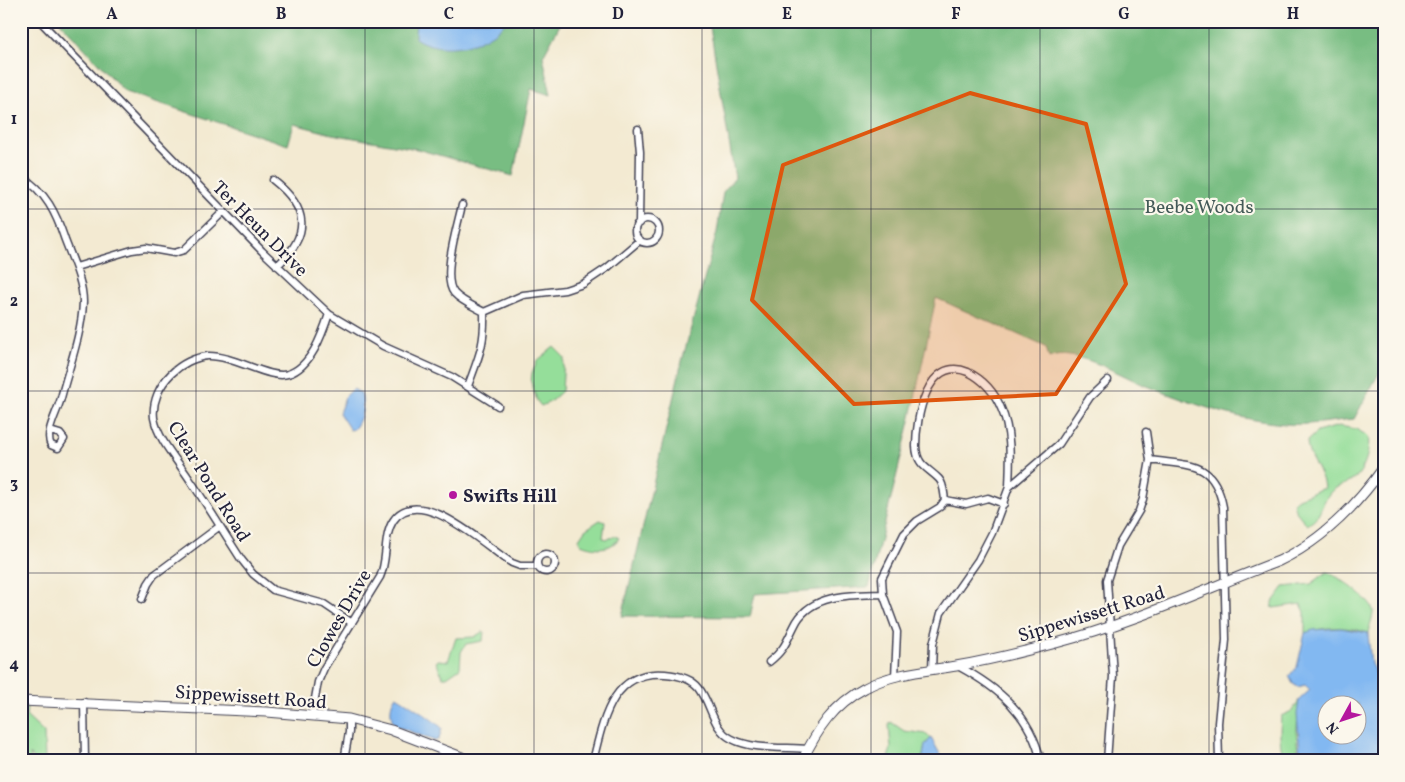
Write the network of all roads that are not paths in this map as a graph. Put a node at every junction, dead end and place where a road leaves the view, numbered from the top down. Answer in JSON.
{"nodes":[{"id":1,"x":40,"y":21,"type":"edge"},
{"id":2,"x":638,"y":129,"type":"dead end"},
{"id":3,"x":21,"y":176,"type":"edge"},
{"id":4,"x":273,"y":180,"type":"dead end"},
{"id":5,"x":462,"y":205,"type":"dead end"},
{"id":6,"x":223,"y":212,"type":"junction"},
{"id":7,"x":639,"y":223,"type":"junction"},
{"id":8,"x":640,"y":240,"type":"junction"},
{"id":9,"x":277,"y":266,"type":"junction"},
{"id":10,"x":76,"y":267,"type":"junction"},
{"id":11,"x":484,"y":312,"type":"junction"},
{"id":12,"x":329,"y":314,"type":"junction"},
{"id":13,"x":1108,"y":380,"type":"dead end"},
{"id":14,"x":468,"y":386,"type":"junction"},
{"id":15,"x":498,"y":406,"type":"dead end"},
{"id":16,"x":50,"y":431,"type":"dead end"},
{"id":17,"x":1146,"y":432,"type":"dead end"},
{"id":18,"x":1150,"y":460,"type":"junction"},
{"id":19,"x":1384,"y":467,"type":"edge"},
{"id":20,"x":1009,"y":487,"type":"junction"},
{"id":21,"x":945,"y":500,"type":"junction"},
{"id":22,"x":1004,"y":504,"type":"junction"},
{"id":23,"x":220,"y":526,"type":"junction"},
{"id":24,"x":537,"y":566,"type":"dead end"},
{"id":25,"x":1225,"y":583,"type":"junction"},
{"id":26,"x":883,"y":594,"type":"junction"},
{"id":27,"x":142,"y":598,"type":"dead end"},
{"id":28,"x":352,"y":623,"type":"junction"},
{"id":29,"x":1109,"y":627,"type":"junction"},
{"id":30,"x":769,"y":662,"type":"dead end"},
{"id":31,"x":972,"y":662,"type":"junction"},
{"id":32,"x":958,"y":666,"type":"junction"},
{"id":33,"x":932,"y":670,"type":"junction"},
{"id":34,"x":895,"y":677,"type":"junction"},
{"id":35,"x":983,"y":680,"type":"junction"},
{"id":36,"x":21,"y":701,"type":"edge"},
{"id":37,"x":84,"y":702,"type":"junction"},
{"id":38,"x":312,"y":716,"type":"junction"},
{"id":39,"x":349,"y":720,"type":"junction"},
{"id":40,"x":808,"y":750,"type":"junction"},
{"id":41,"x":85,"y":761,"type":"edge"},
{"id":42,"x":344,"y":761,"type":"edge"},
{"id":43,"x":472,"y":761,"type":"edge"},
{"id":44,"x":593,"y":761,"type":"edge"},
{"id":45,"x":802,"y":761,"type":"edge"},
{"id":46,"x":1042,"y":761,"type":"edge"},
{"id":47,"x":1107,"y":761,"type":"edge"},
{"id":48,"x":1219,"y":761,"type":"edge"}],
"edges":[{"from":1,"to":6,"type":"street","name":"Ter Heun Drive"},
{"from":2,"to":7,"type":"street"},
{"from":3,"to":10,"type":"street"},
{"from":4,"to":9,"type":"street"},
{"from":5,"to":11,"type":"street"},
{"from":6,"to":9,"type":"street","name":"Ter Heun Drive"},
{"from":6,"to":10,"type":"street"},
{"from":7,"to":8,"type":"street"},
{"from":7,"to":8,"type":"street"},
{"from":8,"to":11,"type":"street"},
{"from":9,"to":12,"type":"street","name":"Ter Heun Drive"},
{"from":10,"to":16,"type":"street"},
{"from":11,"to":14,"type":"street"},
{"from":12,"to":14,"type":"street","name":"Ter Heun Drive"},
{"from":12,"to":23,"type":"street","name":"Clear Pond Road"},
{"from":13,"to":20,"type":"street"},
{"from":14,"to":15,"type":"street","name":"Ter Heun Drive"},
{"from":17,"to":18,"type":"street"},
{"from":18,"to":25,"type":"street"},
{"from":18,"to":29,"type":"street"},
{"from":19,"to":25,"type":"main road","name":"Sippewissett Road"},
{"from":20,"to":21,"type":"street"},
{"from":20,"to":22,"type":"street"},
{"from":21,"to":22,"type":"street"},
{"from":21,"to":26,"type":"street"},
{"from":22,"to":33,"type":"street"},
{"from":23,"to":27,"type":"street"},
{"from":23,"to":28,"type":"street","name":"Clear Pond Road"},
{"from":24,"to":28,"type":"street","name":"Clowes Drive"},
{"from":25,"to":29,"type":"main road","name":"Sippewissett Road"},
{"from":25,"to":48,"type":"street"},
{"from":26,"to":30,"type":"street"},
{"from":26,"to":34,"type":"street"},
{"from":28,"to":38,"type":"street","name":"Clowes Drive"},
{"from":29,"to":31,"type":"main road","name":"Sippewissett Road"},
{"from":29,"to":47,"type":"street"},
{"from":31,"to":32,"type":"main road","name":"Sippewissett Road"},
{"from":31,"to":35,"type":"street"},
{"from":32,"to":33,"type":"main road","name":"Sippewissett Road"},
{"from":32,"to":35,"type":"street"},
{"from":33,"to":34,"type":"main road","name":"Sippewissett Road"},
{"from":34,"to":40,"type":"main road","name":"Sippewissett Road"},
{"from":35,"to":46,"type":"street"},
{"from":36,"to":37,"type":"main road","name":"Sippewissett Road"},
{"from":37,"to":38,"type":"main road","name":"Sippewissett Road"},
{"from":37,"to":41,"type":"street"},
{"from":38,"to":39,"type":"main road","name":"Sippewissett Road"},
{"from":39,"to":42,"type":"street"},
{"from":39,"to":43,"type":"main road","name":"Sippewissett Road"},
{"from":40,"to":44,"type":"street"},
{"from":40,"to":45,"type":"main road","name":"Sippewissett Road"}]}
